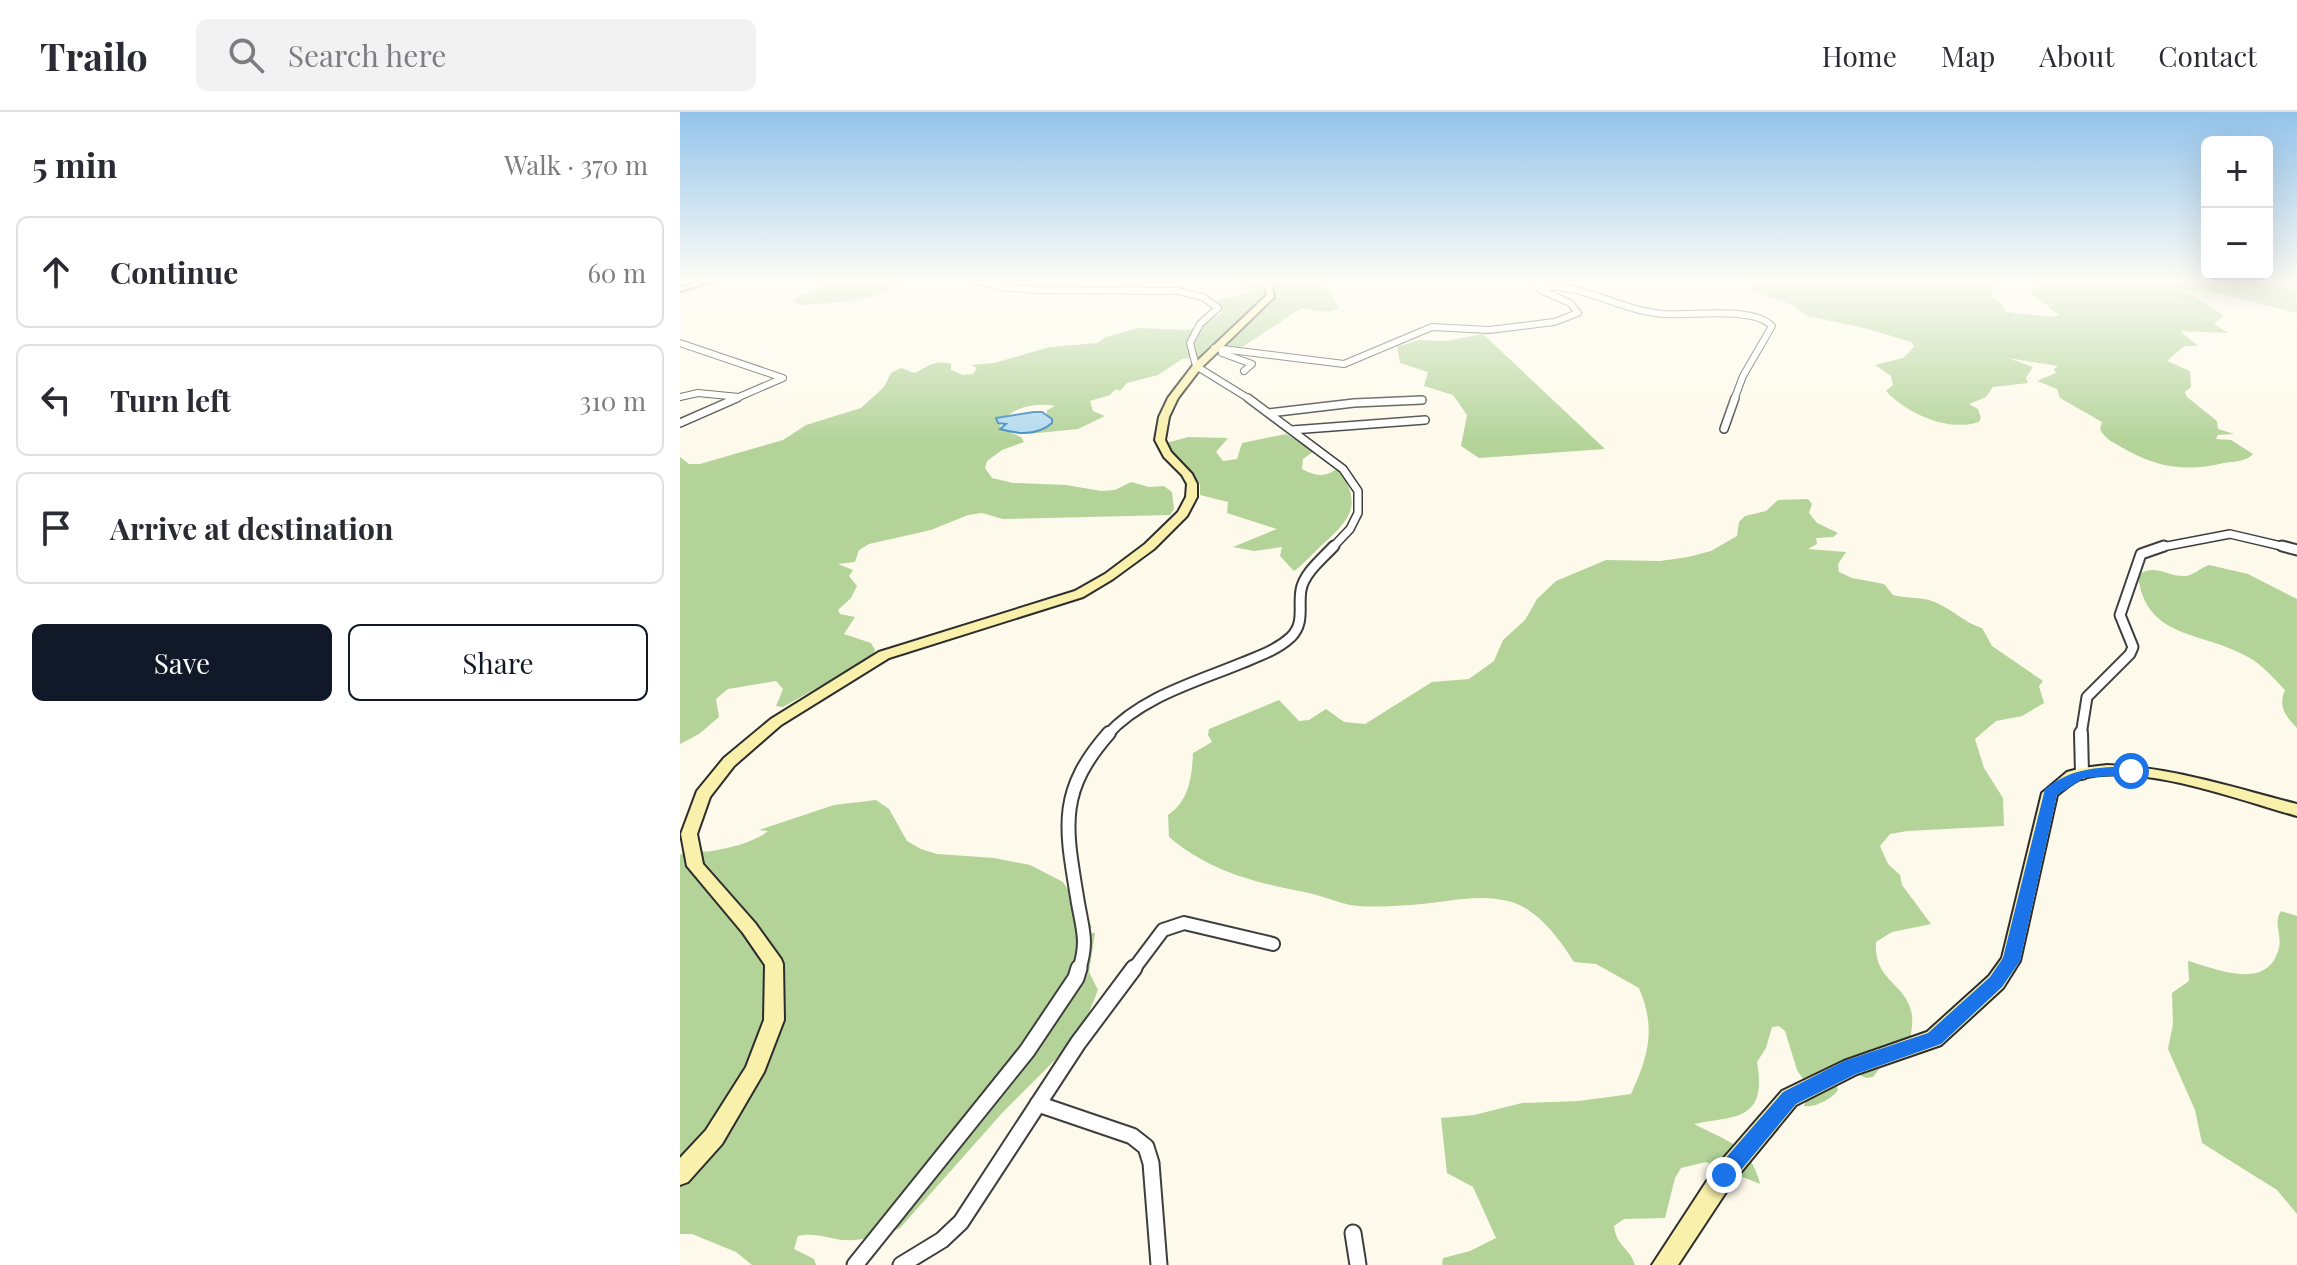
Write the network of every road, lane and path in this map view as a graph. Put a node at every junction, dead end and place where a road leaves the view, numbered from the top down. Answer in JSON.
{"nodes":[{"id":1,"x":1194,"y":335,"type":"edge"},
{"id":2,"x":1228,"y":335,"type":"edge"},
{"id":3,"x":1413,"y":335,"type":"edge"},
{"id":4,"x":1767,"y":335,"type":"edge"},
{"id":5,"x":680,"y":343,"type":"edge"},
{"id":6,"x":1213,"y":349,"type":"junction"},
{"id":7,"x":1196,"y":366,"type":"junction"},
{"id":8,"x":1244,"y":371,"type":"dead end"},
{"id":9,"x":680,"y":397,"type":"edge"},
{"id":10,"x":741,"y":397,"type":"junction"},
{"id":11,"x":1422,"y":400,"type":"dead end"},
{"id":12,"x":1269,"y":413,"type":"junction"},
{"id":13,"x":1425,"y":420,"type":"dead end"},
{"id":14,"x":680,"y":423,"type":"edge"},
{"id":15,"x":1724,"y":429,"type":"dead end"},
{"id":16,"x":1292,"y":430,"type":"junction"},
{"id":17,"x":2297,"y":550,"type":"edge"},
{"id":18,"x":2082,"y":773,"type":"junction"},
{"id":19,"x":2297,"y":810,"type":"edge"},
{"id":20,"x":1273,"y":944,"type":"dead end"},
{"id":21,"x":1038,"y":1104,"type":"junction"},
{"id":22,"x":680,"y":1174,"type":"edge"},
{"id":23,"x":1353,"y":1233,"type":"dead end"},
{"id":24,"x":855,"y":1265,"type":"edge"},
{"id":25,"x":901,"y":1265,"type":"edge"},
{"id":26,"x":1159,"y":1265,"type":"edge"},
{"id":27,"x":1358,"y":1265,"type":"edge"},
{"id":28,"x":1664,"y":1265,"type":"edge"}],
"edges":[{"from":1,"to":7,"type":"street"},
{"from":2,"to":6,"type":"street"},
{"from":3,"to":6,"type":"street"},
{"from":4,"to":15,"type":"street"},
{"from":5,"to":10,"type":"street"},
{"from":6,"to":7,"type":"street"},
{"from":6,"to":8,"type":"street"},
{"from":7,"to":12,"type":"street"},
{"from":7,"to":22,"type":"street"},
{"from":9,"to":10,"type":"street"},
{"from":10,"to":14,"type":"street"},
{"from":11,"to":12,"type":"street"},
{"from":12,"to":16,"type":"street"},
{"from":13,"to":16,"type":"street"},
{"from":16,"to":24,"type":"street"},
{"from":17,"to":18,"type":"street"},
{"from":18,"to":19,"type":"street"},
{"from":18,"to":28,"type":"street"},
{"from":20,"to":21,"type":"street"},
{"from":21,"to":25,"type":"street"},
{"from":21,"to":26,"type":"street"},
{"from":23,"to":27,"type":"street"}]}
